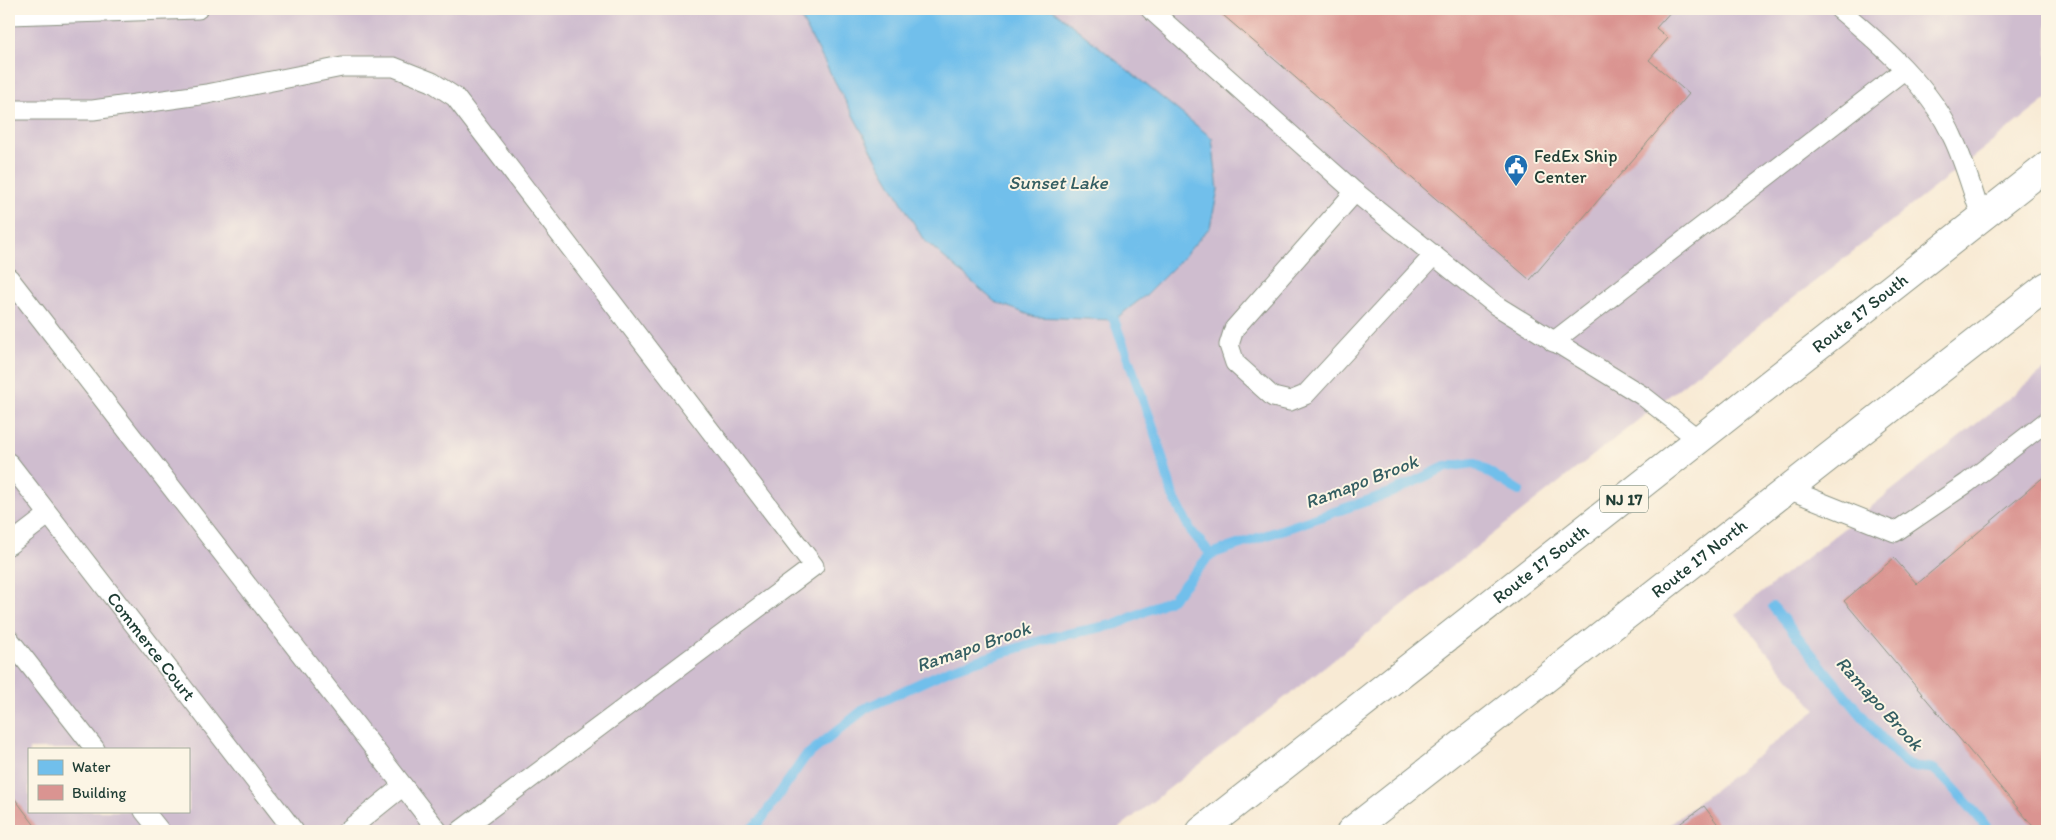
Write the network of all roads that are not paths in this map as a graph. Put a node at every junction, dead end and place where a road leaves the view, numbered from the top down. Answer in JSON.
{"nodes":[{"id":1,"x":198,"y":9,"type":"edge"},
{"id":2,"x":1150,"y":9,"type":"edge"},
{"id":3,"x":1839,"y":9,"type":"edge"},
{"id":4,"x":9,"y":16,"type":"edge"},
{"id":5,"x":1904,"y":70,"type":"junction"},
{"id":6,"x":9,"y":110,"type":"edge"},
{"id":7,"x":2047,"y":166,"type":"edge"},
{"id":8,"x":1355,"y":192,"type":"junction"},
{"id":9,"x":1982,"y":218,"type":"junction"},
{"id":10,"x":1434,"y":255,"type":"junction"},
{"id":11,"x":9,"y":278,"type":"edge"},
{"id":12,"x":2047,"y":286,"type":"edge"},
{"id":13,"x":1553,"y":342,"type":"junction"},
{"id":14,"x":2047,"y":421,"type":"edge"},
{"id":15,"x":1699,"y":440,"type":"junction"},
{"id":16,"x":9,"y":463,"type":"edge"},
{"id":17,"x":1788,"y":489,"type":"junction"},
{"id":18,"x":48,"y":515,"type":"junction"},
{"id":19,"x":9,"y":545,"type":"edge"},
{"id":20,"x":9,"y":639,"type":"edge"},
{"id":21,"x":94,"y":748,"type":"edge"},
{"id":22,"x":402,"y":786,"type":"junction"},
{"id":23,"x":145,"y":812,"type":"edge"},
{"id":24,"x":160,"y":831,"type":"edge"},
{"id":25,"x":294,"y":831,"type":"edge"},
{"id":26,"x":347,"y":831,"type":"edge"},
{"id":27,"x":438,"y":831,"type":"edge"},
{"id":28,"x":460,"y":831,"type":"edge"},
{"id":29,"x":1201,"y":831,"type":"edge"},
{"id":30,"x":1351,"y":831,"type":"edge"}],
"edges":[{"from":1,"to":4,"type":"lane"},
{"from":2,"to":8,"type":"lane"},
{"from":3,"to":5,"type":"lane"},
{"from":5,"to":9,"type":"lane"},
{"from":5,"to":13,"type":"lane"},
{"from":6,"to":28,"type":"lane"},
{"from":7,"to":9,"type":"highway","name":"Route 17 South","number":"NJ 17"},
{"from":8,"to":10,"type":"lane"},
{"from":8,"to":10,"type":"lane"},
{"from":9,"to":15,"type":"highway","name":"Route 17 South","number":"NJ 17"},
{"from":10,"to":13,"type":"lane"},
{"from":11,"to":22,"type":"lane"},
{"from":12,"to":17,"type":"highway","name":"Route 17 North"},
{"from":13,"to":15,"type":"lane"},
{"from":14,"to":17,"type":"lane"},
{"from":15,"to":29,"type":"highway","name":"Route 17 South","number":"NJ 17"},
{"from":16,"to":18,"type":"lane","name":"Commerce Court"},
{"from":17,"to":30,"type":"highway","name":"Route 17 North"},
{"from":18,"to":19,"type":"lane"},
{"from":18,"to":25,"type":"lane","name":"Commerce Court"},
{"from":20,"to":21,"type":"lane"},
{"from":22,"to":26,"type":"lane"},
{"from":22,"to":27,"type":"lane"},
{"from":23,"to":24,"type":"lane"}]}
